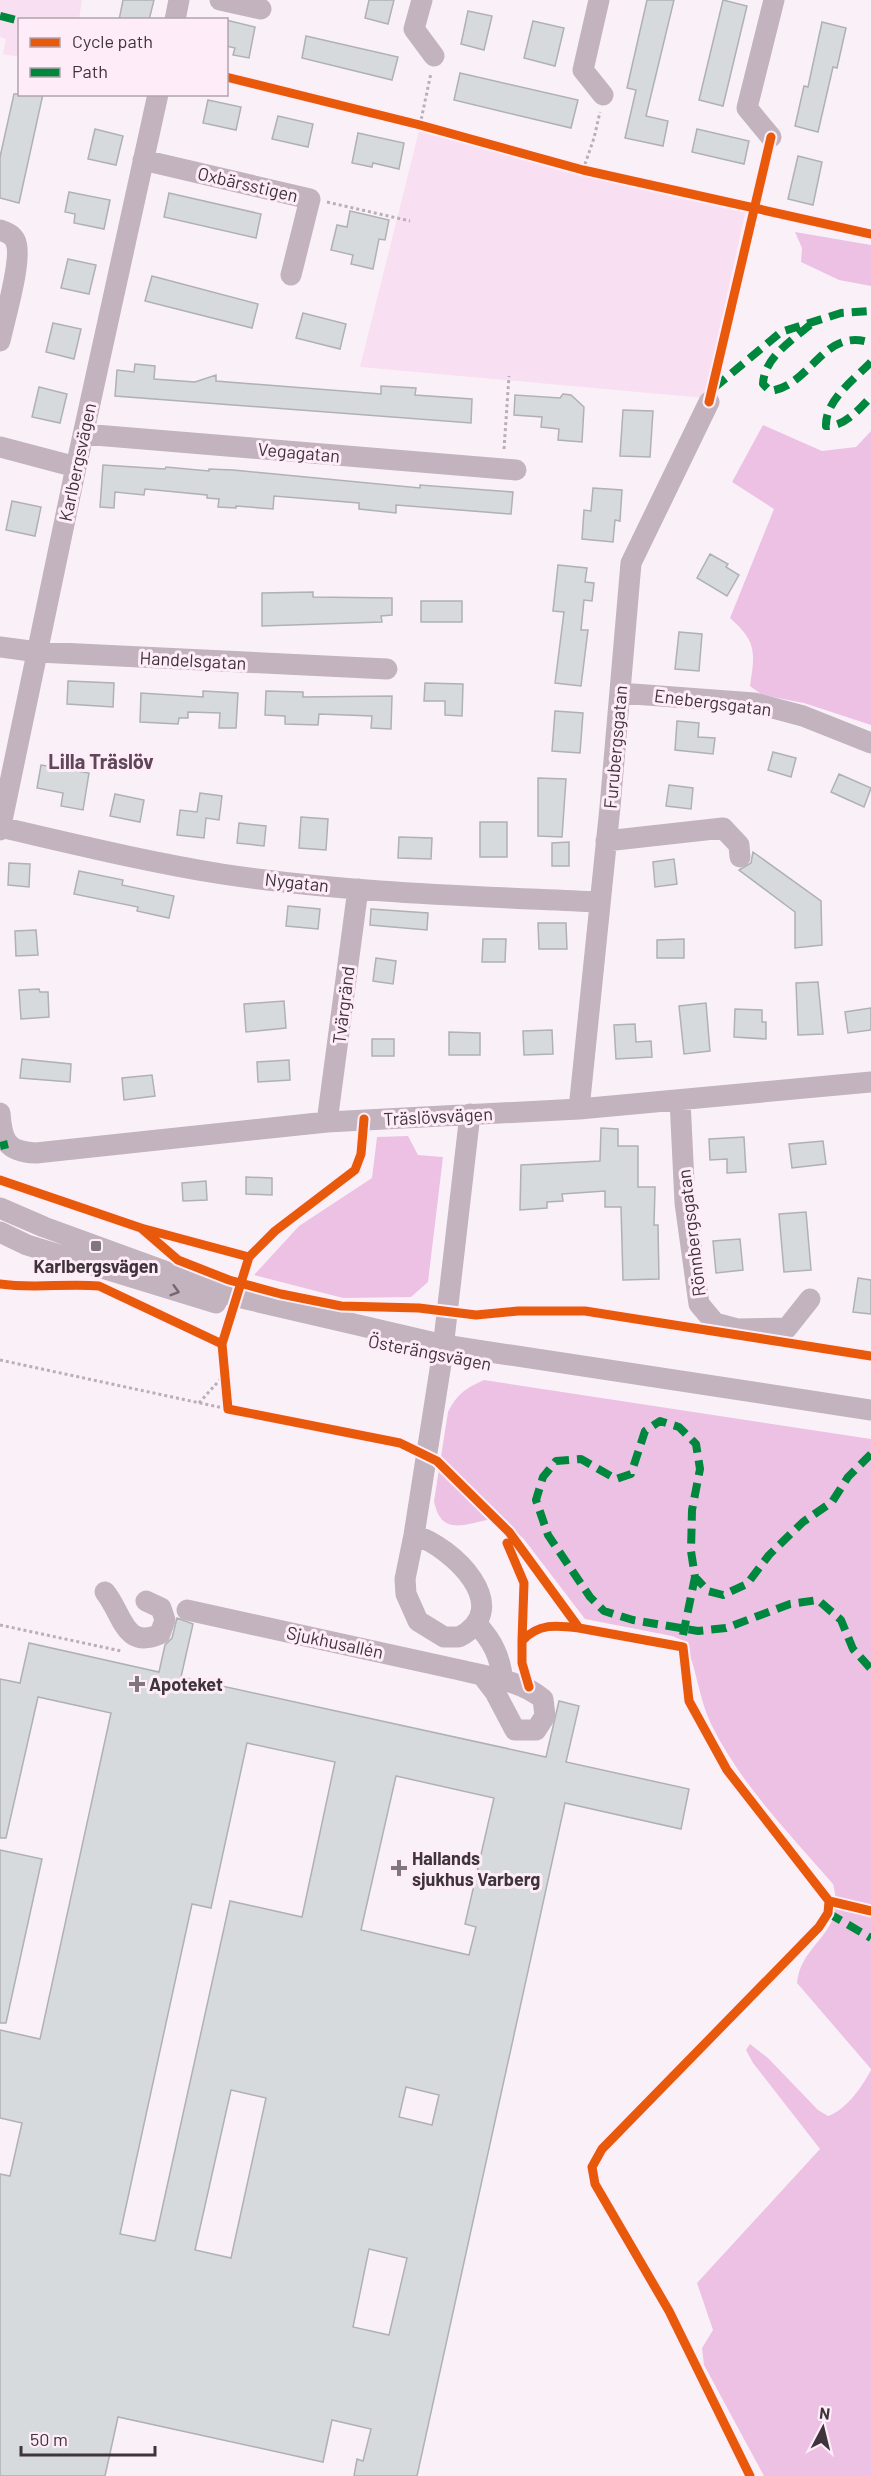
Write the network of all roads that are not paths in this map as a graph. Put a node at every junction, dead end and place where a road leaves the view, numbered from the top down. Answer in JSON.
{"nodes":[{"id":1,"x":179,"y":0,"type":"edge"},
{"id":2,"x":220,"y":0,"type":"edge"},
{"id":3,"x":422,"y":0,"type":"edge"},
{"id":4,"x":599,"y":0,"type":"edge"},
{"id":5,"x":774,"y":0,"type":"edge"},
{"id":6,"x":261,"y":9,"type":"dead end"},
{"id":7,"x":175,"y":18,"type":"edge"},
{"id":8,"x":434,"y":56,"type":"road end"},
{"id":9,"x":603,"y":95,"type":"road end"},
{"id":10,"x":158,"y":96,"type":"edge"},
{"id":11,"x":771,"y":137,"type":"dead end"},
{"id":12,"x":143,"y":160,"type":"junction"},
{"id":13,"x":0,"y":230,"type":"edge"},
{"id":14,"x":291,"y":275,"type":"dead end"},
{"id":15,"x":0,"y":341,"type":"edge"},
{"id":16,"x":709,"y":402,"type":"dead end"},
{"id":17,"x":83,"y":434,"type":"junction"},
{"id":18,"x":0,"y":447,"type":"edge"},
{"id":19,"x":75,"y":467,"type":"junction"},
{"id":20,"x":510,"y":470,"type":"road end"},
{"id":21,"x":0,"y":647,"type":"edge"},
{"id":22,"x":38,"y":652,"type":"junction"},
{"id":23,"x":387,"y":669,"type":"dead end"},
{"id":24,"x":620,"y":693,"type":"junction"},
{"id":25,"x":871,"y":743,"type":"edge"},
{"id":26,"x":0,"y":828,"type":"edge"},
{"id":27,"x":606,"y":841,"type":"junction"},
{"id":28,"x":740,"y":857,"type":"dead end"},
{"id":29,"x":358,"y":889,"type":"junction"},
{"id":30,"x":598,"y":902,"type":"junction"},
{"id":31,"x":871,"y":1082,"type":"edge"},
{"id":32,"x":680,"y":1100,"type":"junction"},
{"id":33,"x":579,"y":1109,"type":"junction"},
{"id":34,"x":0,"y":1113,"type":"edge"},
{"id":35,"x":470,"y":1114,"type":"junction"},
{"id":36,"x":327,"y":1122,"type":"junction"},
{"id":37,"x":0,"y":1208,"type":"edge"},
{"id":38,"x":0,"y":1218,"type":"edge"},
{"id":39,"x":44,"y":1227,"type":"junction"},
{"id":40,"x":0,"y":1232,"type":"edge"},
{"id":41,"x":0,"y":1242,"type":"edge"},
{"id":42,"x":27,"y":1245,"type":"junction"},
{"id":43,"x":810,"y":1299,"type":"dead end"},
{"id":44,"x":443,"y":1351,"type":"junction"},
{"id":45,"x":871,"y":1410,"type":"edge"},
{"id":46,"x":871,"y":1422,"type":"edge"},
{"id":47,"x":414,"y":1535,"type":"junction"},
{"id":48,"x":105,"y":1592,"type":"dead end"},
{"id":49,"x":146,"y":1601,"type":"dead end"},
{"id":50,"x":187,"y":1610,"type":"dead end"},
{"id":51,"x":477,"y":1623,"type":"junction"},
{"id":52,"x":482,"y":1675,"type":"junction"},
{"id":53,"x":503,"y":1681,"type":"junction"}],
"edges":[{"from":1,"to":7,"type":"street"},
{"from":2,"to":6,"type":"street"},
{"from":3,"to":8,"type":"street"},
{"from":4,"to":9,"type":"street"},
{"from":5,"to":11,"type":"street"},
{"from":10,"to":12,"type":"street","name":"Karlbergsvägen"},
{"from":12,"to":14,"type":"street","name":"Oxbärsstigen"},
{"from":12,"to":17,"type":"street","name":"Karlbergsvägen"},
{"from":13,"to":15,"type":"street"},
{"from":16,"to":24,"type":"street","name":"Furubergsgatan"},
{"from":17,"to":19,"type":"street","name":"Karlbergsvägen"},
{"from":17,"to":20,"type":"street","name":"Vegagatan"},
{"from":18,"to":19,"type":"street"},
{"from":19,"to":22,"type":"street","name":"Karlbergsvägen"},
{"from":21,"to":22,"type":"street","name":"Handelsgatan"},
{"from":22,"to":23,"type":"street","name":"Handelsgatan"},
{"from":22,"to":26,"type":"street","name":"Karlbergsvägen"},
{"from":24,"to":25,"type":"street","name":"Enebergsgatan"},
{"from":24,"to":27,"type":"street","name":"Furubergsgatan"},
{"from":26,"to":29,"type":"street","name":"Nygatan"},
{"from":27,"to":28,"type":"street"},
{"from":27,"to":30,"type":"street","name":"Furubergsgatan"},
{"from":29,"to":30,"type":"street","name":"Nygatan"},
{"from":29,"to":36,"type":"street","name":"Tvärgränd"},
{"from":30,"to":33,"type":"street","name":"Furubergsgatan"},
{"from":31,"to":32,"type":"street","name":"Träslövsvägen"},
{"from":32,"to":33,"type":"street","name":"Träslövsvägen"},
{"from":32,"to":43,"type":"street","name":"Rönnbergsgatan"},
{"from":33,"to":35,"type":"street","name":"Träslövsvägen"},
{"from":34,"to":36,"type":"street","name":"Träslövsvägen"},
{"from":35,"to":36,"type":"street","name":"Träslövsvägen"},
{"from":35,"to":44,"type":"street"},
{"from":37,"to":39,"type":"street","name":"Österängsvägen"},
{"from":38,"to":39,"type":"street","name":"Österängsvägen"},
{"from":39,"to":44,"type":"street","name":"Österängsvägen"},
{"from":40,"to":42,"type":"street","name":"Österängsvägen"},
{"from":41,"to":42,"type":"street"},
{"from":42,"to":44,"type":"street","name":"Österängsvägen","one_way":true},
{"from":44,"to":45,"type":"street","name":"Österängsvägen"},
{"from":44,"to":46,"type":"street","name":"Österängsvägen"},
{"from":44,"to":47,"type":"street"},
{"from":47,"to":51,"type":"street"},
{"from":47,"to":51,"type":"street"},
{"from":48,"to":49,"type":"street"},
{"from":50,"to":52,"type":"street","name":"Sjukhusallén"},
{"from":51,"to":53,"type":"street"},
{"from":52,"to":53,"type":"street","name":"Sjukhusallén"},
{"from":52,"to":53,"type":"street","name":"Sjukhusallén"}]}
